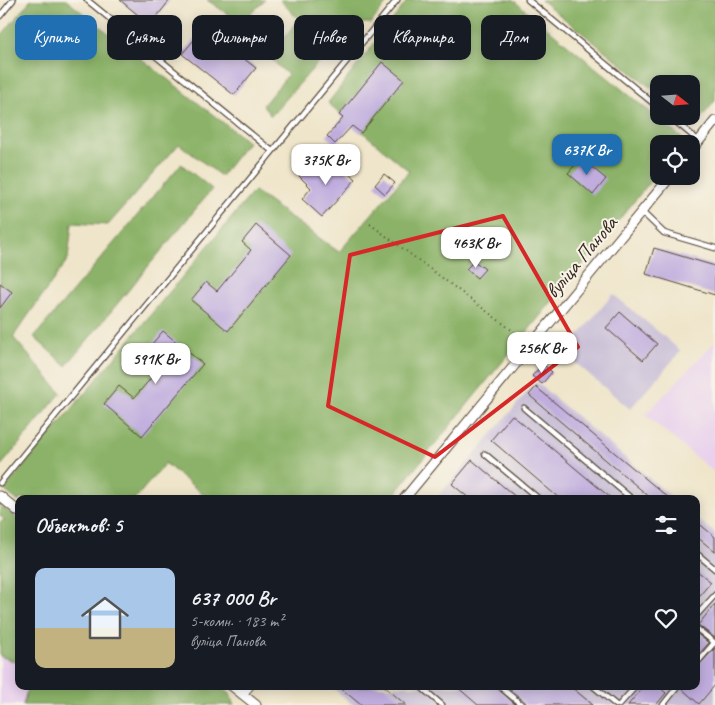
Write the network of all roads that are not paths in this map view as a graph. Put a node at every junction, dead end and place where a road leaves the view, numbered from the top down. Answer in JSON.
{"nodes":[{"id":1,"x":13,"y":0,"type":"edge"},
{"id":2,"x":88,"y":0,"type":"edge"},
{"id":3,"x":397,"y":0,"type":"edge"},
{"id":4,"x":528,"y":0,"type":"edge"},
{"id":5,"x":0,"y":16,"type":"edge"},
{"id":6,"x":650,"y":101,"type":"edge"},
{"id":7,"x":715,"y":121,"type":"edge"},
{"id":8,"x":680,"y":125,"type":"edge"},
{"id":9,"x":692,"y":135,"type":"edge"},
{"id":10,"x":700,"y":140,"type":"edge"},
{"id":11,"x":272,"y":151,"type":"junction"},
{"id":12,"x":664,"y":185,"type":"edge"},
{"id":13,"x":642,"y":212,"type":"junction"},
{"id":14,"x":715,"y":248,"type":"edge"},
{"id":15,"x":524,"y":408,"type":"dead end"},
{"id":16,"x":485,"y":454,"type":"dead end"},
{"id":17,"x":0,"y":483,"type":"edge"},
{"id":18,"x":407,"y":495,"type":"edge"},
{"id":19,"x":534,"y":495,"type":"edge"},
{"id":20,"x":627,"y":495,"type":"edge"},
{"id":21,"x":0,"y":496,"type":"edge"},
{"id":22,"x":15,"y":509,"type":"edge"},
{"id":23,"x":700,"y":556,"type":"edge"},
{"id":24,"x":715,"y":569,"type":"edge"},
{"id":25,"x":715,"y":595,"type":"edge"},
{"id":26,"x":700,"y":612,"type":"edge"},
{"id":27,"x":700,"y":631,"type":"edge"},
{"id":28,"x":715,"y":643,"type":"edge"},
{"id":29,"x":700,"y":660,"type":"edge"},
{"id":30,"x":237,"y":690,"type":"edge"},
{"id":31,"x":246,"y":690,"type":"edge"},
{"id":32,"x":425,"y":690,"type":"edge"},
{"id":33,"x":504,"y":690,"type":"edge"},
{"id":34,"x":598,"y":690,"type":"edge"},
{"id":35,"x":632,"y":690,"type":"edge"},
{"id":36,"x":675,"y":690,"type":"edge"},
{"id":37,"x":242,"y":694,"type":"junction"},
{"id":38,"x":256,"y":705,"type":"edge"},
{"id":39,"x":442,"y":705,"type":"edge"},
{"id":40,"x":522,"y":705,"type":"edge"},
{"id":41,"x":618,"y":705,"type":"edge"},
{"id":42,"x":663,"y":705,"type":"edge"}],
"edges":[{"from":1,"to":5,"type":"lane"},
{"from":2,"to":11,"type":"lane"},
{"from":3,"to":11,"type":"lane"},
{"from":4,"to":6,"type":"lane"},
{"from":7,"to":10,"type":"street"},
{"from":8,"to":9,"type":"lane"},
{"from":11,"to":17,"type":"lane"},
{"from":12,"to":13,"type":"street","name":"вуліца Панова"},
{"from":13,"to":14,"type":"lane"},
{"from":13,"to":18,"type":"street","name":"вуліца Панова"},
{"from":15,"to":20,"type":"lane"},
{"from":16,"to":19,"type":"lane"},
{"from":21,"to":22,"type":"street"},
{"from":23,"to":24,"type":"lane"},
{"from":25,"to":26,"type":"lane"},
{"from":27,"to":28,"type":"lane"},
{"from":28,"to":29,"type":"lane"},
{"from":30,"to":37,"type":"street"},
{"from":31,"to":37,"type":"street"},
{"from":32,"to":39,"type":"lane"},
{"from":33,"to":40,"type":"lane"},
{"from":34,"to":41,"type":"lane"},
{"from":35,"to":41,"type":"lane"},
{"from":36,"to":42,"type":"lane"},
{"from":37,"to":38,"type":"street"}]}
